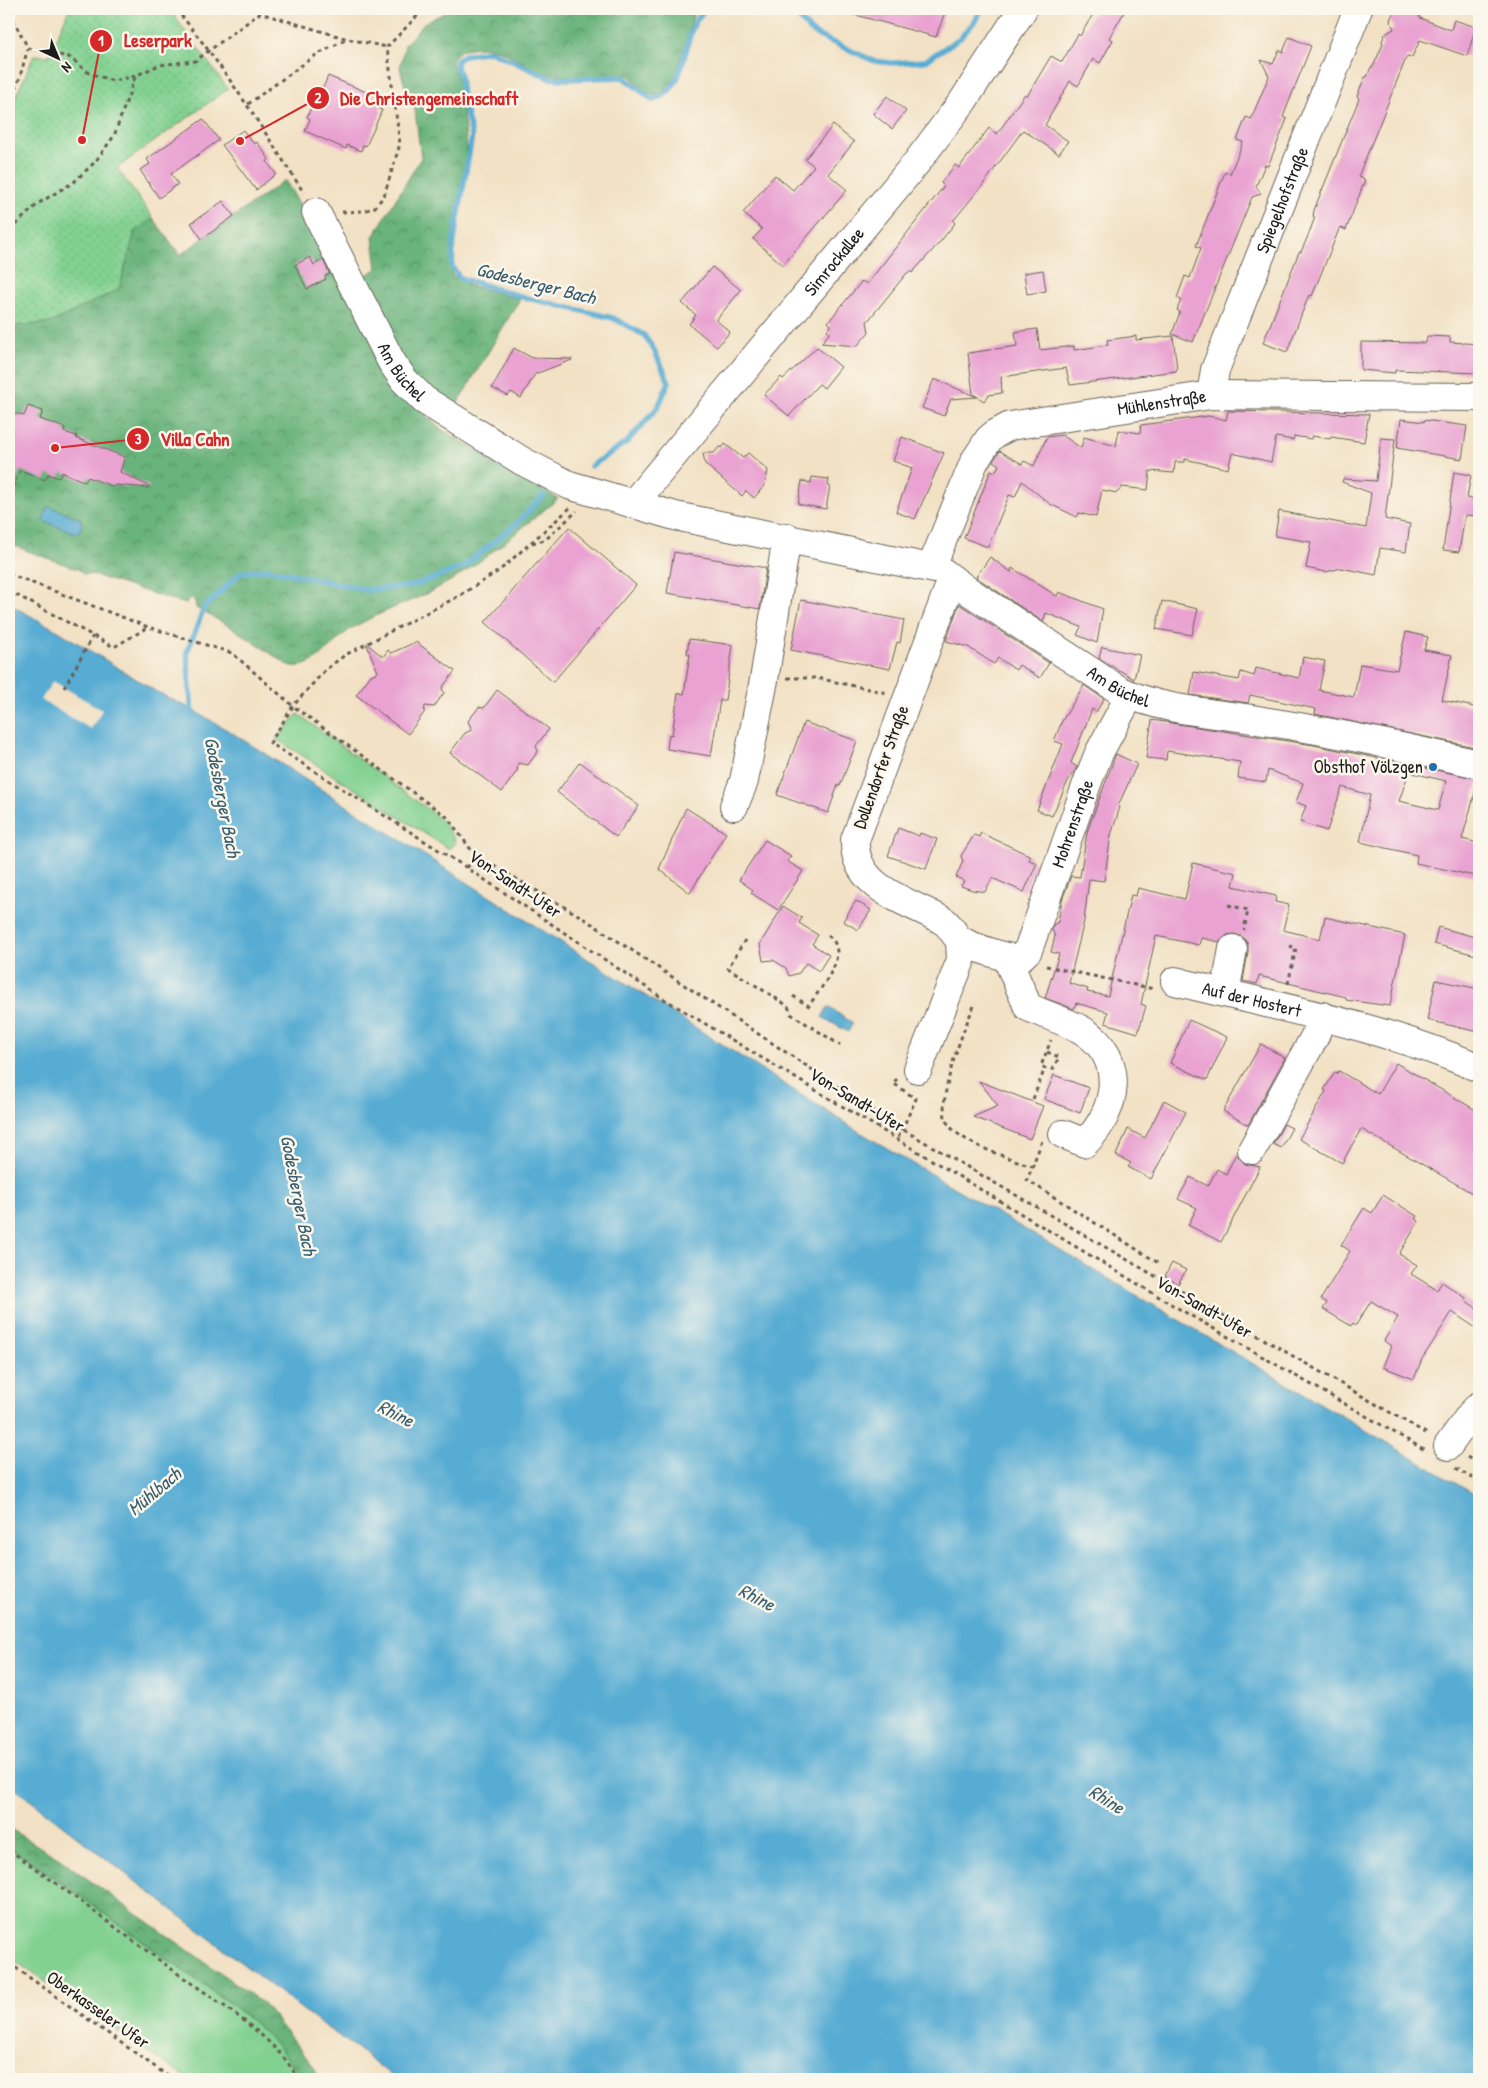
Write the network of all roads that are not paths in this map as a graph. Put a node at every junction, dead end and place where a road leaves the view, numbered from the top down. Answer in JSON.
{"nodes":[{"id":1,"x":1023,"y":9,"type":"edge"},
{"id":2,"x":1358,"y":9,"type":"edge"},
{"id":3,"x":316,"y":212,"type":"road end"},
{"id":4,"x":1211,"y":395,"type":"junction"},
{"id":5,"x":1479,"y":397,"type":"edge"},
{"id":6,"x":632,"y":504,"type":"junction"},
{"id":7,"x":788,"y":537,"type":"junction"},
{"id":8,"x":942,"y":573,"type":"junction"},
{"id":9,"x":1130,"y":696,"type":"junction"},
{"id":10,"x":1479,"y":764,"type":"edge"},
{"id":11,"x":734,"y":806,"type":"dead end"},
{"id":12,"x":960,"y":940,"type":"junction"},
{"id":13,"x":1233,"y":949,"type":"dead end"},
{"id":14,"x":1015,"y":956,"type":"junction"},
{"id":15,"x":1175,"y":981,"type":"road end"},
{"id":16,"x":1225,"y":993,"type":"junction"},
{"id":17,"x":1322,"y":1016,"type":"junction"},
{"id":18,"x":1479,"y":1068,"type":"edge"},
{"id":19,"x":918,"y":1069,"type":"dead end"},
{"id":20,"x":1052,"y":1137,"type":"road end"},
{"id":21,"x":1252,"y":1150,"type":"dead end"},
{"id":22,"x":1479,"y":1406,"type":"edge"},
{"id":23,"x":1445,"y":1455,"type":"road end"}],
"edges":[{"from":1,"to":6,"type":"street","name":"Simrockallee"},
{"from":2,"to":4,"type":"street","name":"Spiegelhofstraße"},
{"from":3,"to":6,"type":"street","name":"Am Büchel"},
{"from":4,"to":5,"type":"street","name":"Mühlenstraße"},
{"from":4,"to":8,"type":"street","name":"Mühlenstraße"},
{"from":6,"to":7,"type":"street","name":"Am Büchel"},
{"from":7,"to":8,"type":"street","name":"Am Büchel"},
{"from":7,"to":11,"type":"street"},
{"from":8,"to":9,"type":"street","name":"Am Büchel"},
{"from":8,"to":12,"type":"street","name":"Dollendorfer Straße"},
{"from":9,"to":10,"type":"street","name":"Am Büchel"},
{"from":9,"to":14,"type":"street","name":"Mohrenstraße"},
{"from":12,"to":14,"type":"street","name":"Dollendorfer Straße"},
{"from":12,"to":19,"type":"street"},
{"from":13,"to":16,"type":"street"},
{"from":14,"to":20,"type":"street"},
{"from":15,"to":16,"type":"street","name":"Auf der Hostert"},
{"from":16,"to":17,"type":"street","name":"Auf der Hostert"},
{"from":17,"to":18,"type":"street","name":"Auf der Hostert"},
{"from":17,"to":21,"type":"street"},
{"from":22,"to":23,"type":"street"}]}
